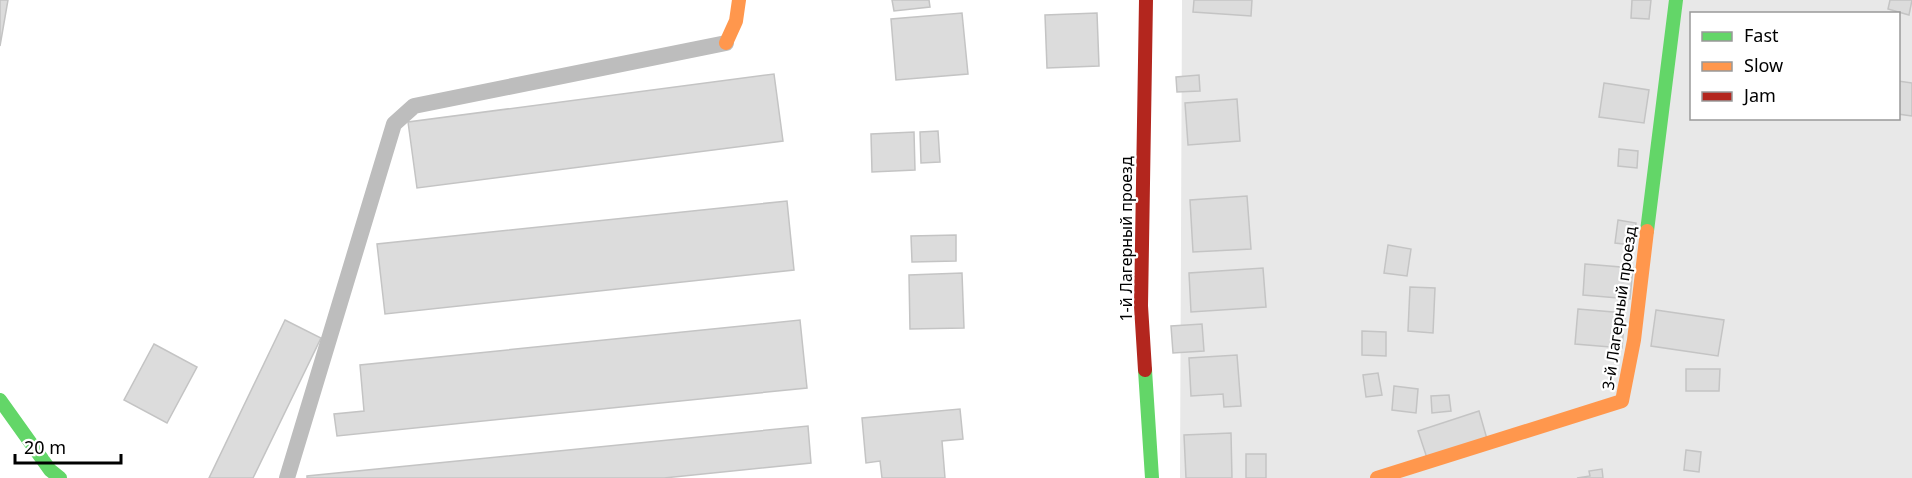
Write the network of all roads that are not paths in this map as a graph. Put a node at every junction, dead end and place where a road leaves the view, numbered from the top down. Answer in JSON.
{"nodes":[{"id":1,"x":739,"y":0,"type":"edge"},
{"id":2,"x":1146,"y":0,"type":"edge"},
{"id":3,"x":1676,"y":0,"type":"edge"},
{"id":4,"x":726,"y":43,"type":"joint"},
{"id":5,"x":0,"y":400,"type":"edge"},
{"id":6,"x":1381,"y":477,"type":"edge"},
{"id":7,"x":60,"y":478,"type":"edge"},
{"id":8,"x":287,"y":478,"type":"edge"},
{"id":9,"x":1152,"y":478,"type":"edge"}],
"edges":[{"from":1,"to":4,"type":"street"},
{"from":2,"to":9,"type":"street","name":"1-й Лагерный проезд"},
{"from":3,"to":6,"type":"street","name":"3-й Лагерный проезд"},
{"from":4,"to":8,"type":"lane"},
{"from":5,"to":7,"type":"street"}]}
